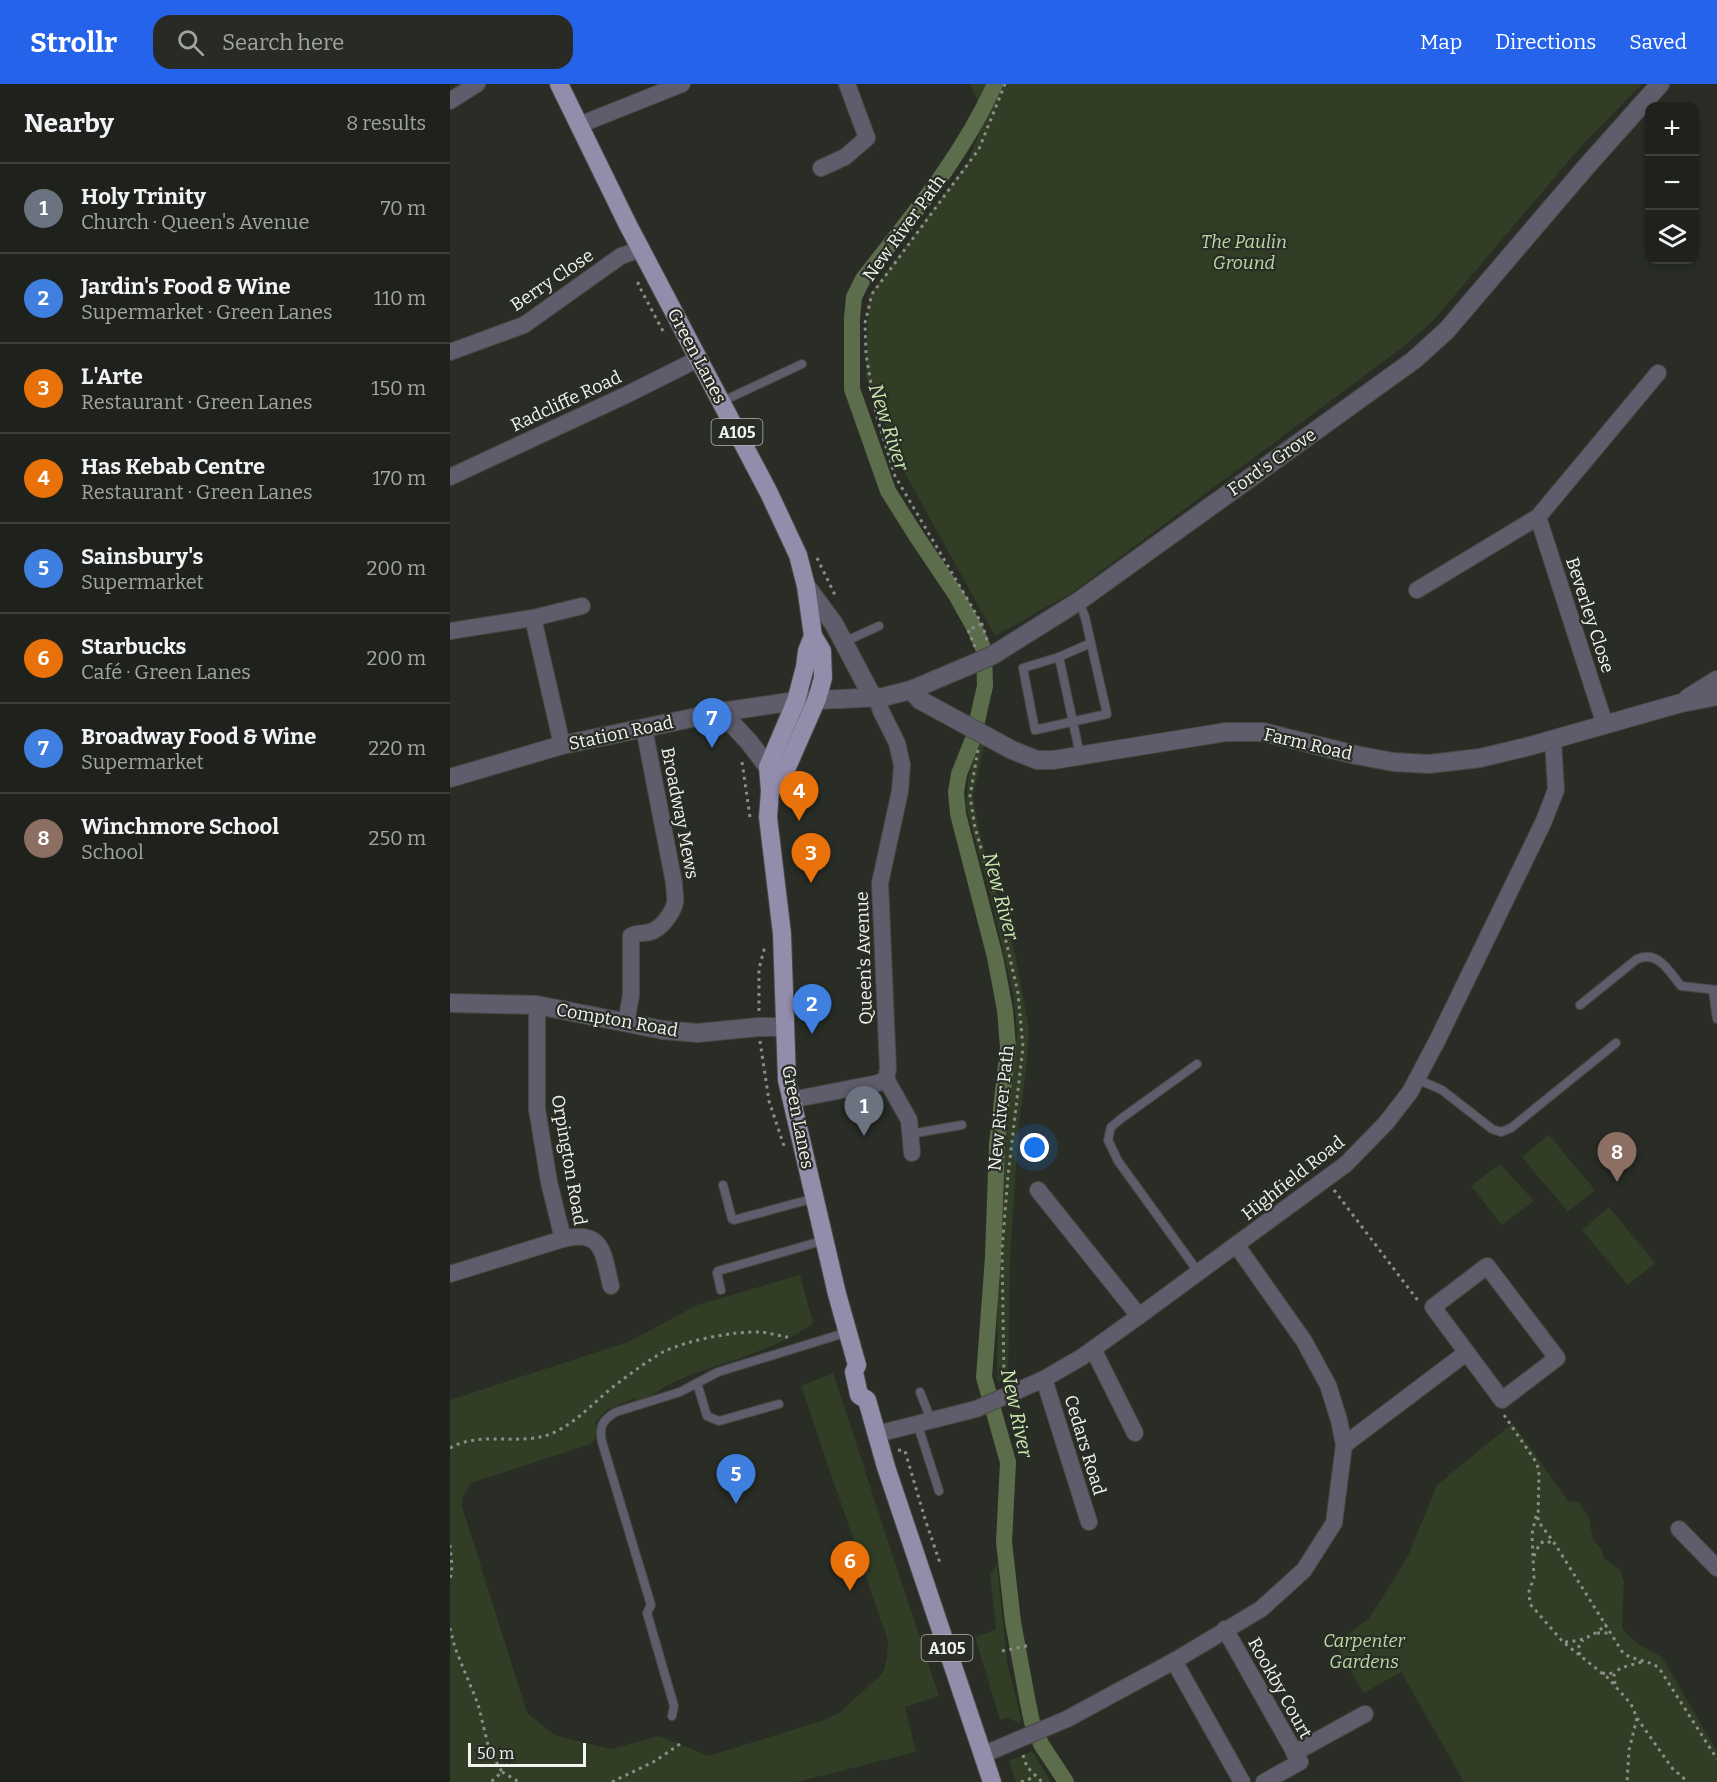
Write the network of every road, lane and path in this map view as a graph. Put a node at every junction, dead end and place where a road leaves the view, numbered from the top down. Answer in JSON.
{"nodes":[{"id":1,"x":477,"y":84,"type":"edge"},
{"id":2,"x":559,"y":84,"type":"edge"},
{"id":3,"x":682,"y":84,"type":"edge"},
{"id":4,"x":847,"y":84,"type":"edge"},
{"id":5,"x":1005,"y":84,"type":"edge"},
{"id":6,"x":1660,"y":84,"type":"edge"},
{"id":7,"x":653,"y":89,"type":"edge"},
{"id":8,"x":450,"y":101,"type":"edge"},
{"id":9,"x":579,"y":125,"type":"junction"},
{"id":10,"x":820,"y":168,"type":"dead end"},
{"id":11,"x":641,"y":249,"type":"junction"},
{"id":12,"x":638,"y":284,"type":"dead end"},
{"id":13,"x":664,"y":333,"type":"dead end"},
{"id":14,"x":450,"y":352,"type":"edge"},
{"id":15,"x":698,"y":359,"type":"junction"},
{"id":16,"x":802,"y":364,"type":"dead end"},
{"id":17,"x":1658,"y":373,"type":"dead end"},
{"id":18,"x":721,"y":402,"type":"junction"},
{"id":19,"x":450,"y":477,"type":"edge"},
{"id":20,"x":1538,"y":517,"type":"junction"},
{"id":21,"x":814,"y":551,"type":"dead end"},
{"id":22,"x":806,"y":585,"type":"junction"},
{"id":23,"x":1417,"y":590,"type":"dead end"},
{"id":24,"x":1079,"y":601,"type":"junction"},
{"id":25,"x":839,"y":603,"type":"dead end"},
{"id":26,"x":582,"y":606,"type":"dead end"},
{"id":27,"x":533,"y":618,"type":"junction"},
{"id":28,"x":879,"y":626,"type":"dead end"},
{"id":29,"x":968,"y":630,"type":"dead end"},
{"id":30,"x":450,"y":631,"type":"edge"},
{"id":31,"x":813,"y":636,"type":"junction"},
{"id":32,"x":844,"y":643,"type":"junction"},
{"id":33,"x":1091,"y":643,"type":"junction"},
{"id":34,"x":1059,"y":657,"type":"junction"},
{"id":35,"x":1717,"y":680,"type":"edge"},
{"id":36,"x":911,"y":690,"type":"junction"},
{"id":37,"x":1717,"y":696,"type":"edge"},
{"id":38,"x":875,"y":698,"type":"junction"},
{"id":39,"x":817,"y":699,"type":"junction"},
{"id":40,"x":795,"y":701,"type":"junction"},
{"id":41,"x":1681,"y":703,"type":"junction"},
{"id":42,"x":721,"y":712,"type":"junction"},
{"id":43,"x":1073,"y":723,"type":"junction"},
{"id":44,"x":1605,"y":725,"type":"junction"},
{"id":45,"x":644,"y":728,"type":"junction"},
{"id":46,"x":975,"y":730,"type":"junction"},
{"id":47,"x":1553,"y":741,"type":"junction"},
{"id":48,"x":562,"y":745,"type":"junction"},
{"id":49,"x":1080,"y":755,"type":"junction"},
{"id":50,"x":768,"y":767,"type":"junction"},
{"id":51,"x":450,"y":778,"type":"edge"},
{"id":52,"x":770,"y":791,"type":"junction"},
{"id":53,"x":765,"y":945,"type":"dead end"},
{"id":54,"x":1715,"y":990,"type":"edge"},
{"id":55,"x":450,"y":1003,"type":"edge"},
{"id":56,"x":537,"y":1005,"type":"junction"},
{"id":57,"x":1580,"y":1005,"type":"dead end"},
{"id":58,"x":759,"y":1017,"type":"dead end"},
{"id":59,"x":1717,"y":1019,"type":"edge"},
{"id":60,"x":626,"y":1023,"type":"junction"},
{"id":61,"x":784,"y":1027,"type":"junction"},
{"id":62,"x":759,"y":1035,"type":"dead end"},
{"id":63,"x":1616,"y":1043,"type":"dead end"},
{"id":64,"x":1197,"y":1064,"type":"dead end"},
{"id":65,"x":886,"y":1079,"type":"junction"},
{"id":66,"x":1417,"y":1079,"type":"junction"},
{"id":67,"x":791,"y":1100,"type":"junction"},
{"id":68,"x":962,"y":1125,"type":"dead end"},
{"id":69,"x":910,"y":1134,"type":"junction"},
{"id":70,"x":785,"y":1150,"type":"dead end"},
{"id":71,"x":912,"y":1153,"type":"dead end"},
{"id":72,"x":1326,"y":1179,"type":"junction"},
{"id":73,"x":723,"y":1185,"type":"dead end"},
{"id":74,"x":1038,"y":1190,"type":"dead end"},
{"id":75,"x":815,"y":1198,"type":"junction"},
{"id":76,"x":563,"y":1239,"type":"junction"},
{"id":77,"x":826,"y":1239,"type":"junction"},
{"id":78,"x":1237,"y":1246,"type":"junction"},
{"id":79,"x":1200,"y":1273,"type":"junction"},
{"id":80,"x":450,"y":1274,"type":"edge"},
{"id":81,"x":611,"y":1286,"type":"dead end"},
{"id":82,"x":721,"y":1290,"type":"dead end"},
{"id":83,"x":1419,"y":1302,"type":"dead end"},
{"id":84,"x":1139,"y":1317,"type":"junction"},
{"id":85,"x":848,"y":1332,"type":"junction"},
{"id":86,"x":791,"y":1338,"type":"dead end"},
{"id":87,"x":1093,"y":1349,"type":"junction"},
{"id":88,"x":1466,"y":1353,"type":"junction"},
{"id":89,"x":1044,"y":1379,"type":"junction"},
{"id":90,"x":697,"y":1383,"type":"junction"},
{"id":91,"x":920,"y":1392,"type":"dead end"},
{"id":92,"x":1002,"y":1392,"type":"junction"},
{"id":93,"x":778,"y":1404,"type":"dead end"},
{"id":94,"x":1503,"y":1414,"type":"dead end"},
{"id":95,"x":924,"y":1421,"type":"junction"},
{"id":96,"x":1136,"y":1433,"type":"dead end"},
{"id":97,"x":877,"y":1434,"type":"junction"},
{"id":98,"x":1344,"y":1445,"type":"junction"},
{"id":99,"x":450,"y":1448,"type":"edge"},
{"id":100,"x":905,"y":1451,"type":"dead end"},
{"id":101,"x":939,"y":1491,"type":"dead end"},
{"id":102,"x":1537,"y":1513,"type":"junction"},
{"id":103,"x":1089,"y":1522,"type":"dead end"},
{"id":104,"x":1679,"y":1529,"type":"dead end"},
{"id":105,"x":1555,"y":1544,"type":"junction"},
{"id":106,"x":450,"y":1545,"type":"edge"},
{"id":107,"x":1533,"y":1560,"type":"junction"},
{"id":108,"x":940,"y":1563,"type":"dead end"},
{"id":109,"x":1717,"y":1568,"type":"edge"},
{"id":110,"x":450,"y":1582,"type":"edge"},
{"id":111,"x":1606,"y":1624,"type":"junction"},
{"id":112,"x":450,"y":1628,"type":"edge"},
{"id":113,"x":1225,"y":1629,"type":"junction"},
{"id":114,"x":1611,"y":1633,"type":"junction"},
{"id":115,"x":1596,"y":1634,"type":"junction"},
{"id":116,"x":1585,"y":1638,"type":"junction"},
{"id":117,"x":1563,"y":1642,"type":"junction"},
{"id":118,"x":1031,"y":1645,"type":"dead end"},
{"id":119,"x":1003,"y":1650,"type":"dead end"},
{"id":120,"x":1623,"y":1653,"type":"junction"},
{"id":121,"x":1580,"y":1656,"type":"junction"},
{"id":122,"x":1174,"y":1661,"type":"junction"},
{"id":123,"x":1644,"y":1662,"type":"junction"},
{"id":124,"x":1624,"y":1666,"type":"junction"},
{"id":125,"x":1600,"y":1672,"type":"junction"},
{"id":126,"x":1616,"y":1672,"type":"junction"},
{"id":127,"x":1616,"y":1685,"type":"junction"},
{"id":128,"x":1365,"y":1714,"type":"dead end"},
{"id":129,"x":672,"y":1716,"type":"dead end"},
{"id":130,"x":1637,"y":1718,"type":"junction"},
{"id":131,"x":1646,"y":1733,"type":"junction"},
{"id":132,"x":1632,"y":1737,"type":"junction"},
{"id":133,"x":680,"y":1744,"type":"dead end"},
{"id":134,"x":1021,"y":1746,"type":"junction"},
{"id":135,"x":1294,"y":1753,"type":"junction"},
{"id":136,"x":982,"y":1755,"type":"junction"},
{"id":137,"x":1717,"y":1759,"type":"edge"},
{"id":138,"x":502,"y":1772,"type":"junction"},
{"id":139,"x":1035,"y":1777,"type":"junction"},
{"id":140,"x":491,"y":1782,"type":"edge"},
{"id":141,"x":519,"y":1782,"type":"edge"},
{"id":142,"x":612,"y":1782,"type":"edge"},
{"id":143,"x":992,"y":1782,"type":"edge"},
{"id":144,"x":1021,"y":1782,"type":"edge"},
{"id":145,"x":1042,"y":1782,"type":"edge"},
{"id":146,"x":1242,"y":1782,"type":"edge"},
{"id":147,"x":1264,"y":1782,"type":"edge"},
{"id":148,"x":1627,"y":1782,"type":"edge"},
{"id":149,"x":1688,"y":1782,"type":"edge"}],
"edges":[{"from":1,"to":8,"type":"street"},
{"from":2,"to":9,"type":"main road","name":"Green Lanes","number":"A105"},
{"from":3,"to":7,"type":"street"},
{"from":4,"to":10,"type":"street"},
{"from":5,"to":29,"type":"path","name":"New River Path"},
{"from":6,"to":24,"type":"street","name":"Ford's Grove"},
{"from":7,"to":9,"type":"street"},
{"from":9,"to":11,"type":"main road","name":"Green Lanes","number":"A105"},
{"from":11,"to":14,"type":"street","name":"Berry Close"},
{"from":11,"to":15,"type":"main road","name":"Green Lanes","number":"A105"},
{"from":12,"to":13,"type":"path","name":"Green Lanes"},
{"from":15,"to":18,"type":"main road","name":"Green Lanes","number":"A105"},
{"from":15,"to":19,"type":"street","name":"Radcliffe Road"},
{"from":16,"to":18,"type":"lane"},
{"from":17,"to":20,"type":"street"},
{"from":18,"to":22,"type":"main road","name":"Green Lanes","number":"A105"},
{"from":20,"to":23,"type":"street"},
{"from":20,"to":44,"type":"street","name":"Beverley Close"},
{"from":21,"to":25,"type":"path"},
{"from":22,"to":31,"type":"main road","name":"Green Lanes","number":"A105"},
{"from":22,"to":32,"type":"street"},
{"from":24,"to":33,"type":"lane"},
{"from":24,"to":36,"type":"street","name":"Ford's Grove"},
{"from":26,"to":27,"type":"street"},
{"from":27,"to":30,"type":"street"},
{"from":27,"to":48,"type":"street"},
{"from":28,"to":32,"type":"lane"},
{"from":31,"to":39,"type":"main road","name":"Green Lanes","number":"A105"},
{"from":31,"to":40,"type":"main road","name":"Green Lanes","number":"A105"},
{"from":32,"to":38,"type":"street"},
{"from":33,"to":34,"type":"lane"},
{"from":33,"to":43,"type":"lane"},
{"from":34,"to":43,"type":"lane"},
{"from":34,"to":43,"type":"lane"},
{"from":35,"to":41,"type":"street","name":"Farm Road"},
{"from":36,"to":38,"type":"street","name":"Ford's Grove"},
{"from":36,"to":46,"type":"street","name":"Farm Road"},
{"from":37,"to":41,"type":"street","name":"Farm Road"},
{"from":38,"to":39,"type":"street","name":"Ford's Grove"},
{"from":38,"to":65,"type":"street","name":"Queen's Avenue"},
{"from":39,"to":40,"type":"street","name":"Ford's Grove"},
{"from":39,"to":52,"type":"main road","name":"Green Lanes","number":"A105"},
{"from":40,"to":42,"type":"street","name":"Station Road"},
{"from":40,"to":50,"type":"main road","name":"Green Lanes","number":"A105"},
{"from":41,"to":44,"type":"street","name":"Farm Road"},
{"from":42,"to":45,"type":"street","name":"Station Road"},
{"from":42,"to":50,"type":"street"},
{"from":43,"to":49,"type":"lane"},
{"from":44,"to":47,"type":"street","name":"Farm Road"},
{"from":45,"to":48,"type":"street","name":"Station Road"},
{"from":45,"to":60,"type":"street","name":"Broadway Mews"},
{"from":46,"to":49,"type":"street","name":"Farm Road"},
{"from":46,"to":92,"type":"path","name":"New River Path"},
{"from":47,"to":49,"type":"street","name":"Farm Road"},
{"from":47,"to":66,"type":"street","name":"Highfield Road"},
{"from":48,"to":51,"type":"street","name":"Station Road"},
{"from":50,"to":52,"type":"main road","name":"Green Lanes","number":"A105"},
{"from":52,"to":61,"type":"main road","name":"Green Lanes","number":"A105"},
{"from":53,"to":58,"type":"path"},
{"from":54,"to":57,"type":"lane"},
{"from":54,"to":59,"type":"lane"},
{"from":55,"to":56,"type":"street","name":"Compton Road"},
{"from":56,"to":60,"type":"street","name":"Compton Road"},
{"from":56,"to":76,"type":"street","name":"Orpington Road"},
{"from":60,"to":61,"type":"street","name":"Compton Road"},
{"from":61,"to":67,"type":"main road","name":"Green Lanes","number":"A105"},
{"from":62,"to":70,"type":"path","name":"Green Lanes"},
{"from":63,"to":66,"type":"lane"},
{"from":64,"to":79,"type":"lane"},
{"from":65,"to":67,"type":"street"},
{"from":65,"to":69,"type":"street"},
{"from":66,"to":72,"type":"street","name":"Highfield Road"},
{"from":67,"to":75,"type":"main road","name":"Green Lanes","number":"A105"},
{"from":68,"to":69,"type":"lane"},
{"from":69,"to":71,"type":"street"},
{"from":72,"to":78,"type":"street","name":"Highfield Road"},
{"from":72,"to":83,"type":"path"},
{"from":73,"to":75,"type":"lane"},
{"from":74,"to":84,"type":"street"},
{"from":75,"to":77,"type":"main road","name":"Green Lanes","number":"A105"},
{"from":76,"to":80,"type":"street","name":"Orpington Road"},
{"from":76,"to":81,"type":"street"},
{"from":77,"to":82,"type":"lane"},
{"from":77,"to":85,"type":"main road","name":"Green Lanes","number":"A105"},
{"from":78,"to":79,"type":"street","name":"Highfield Road"},
{"from":78,"to":98,"type":"street"},
{"from":79,"to":84,"type":"street","name":"Highfield Road"},
{"from":84,"to":87,"type":"street","name":"Highfield Road"},
{"from":85,"to":90,"type":"lane"},
{"from":85,"to":97,"type":"main road","name":"Green Lanes","number":"A105"},
{"from":86,"to":99,"type":"path"},
{"from":87,"to":89,"type":"street","name":"Highfield Road"},
{"from":87,"to":96,"type":"street"},
{"from":88,"to":88,"type":"street"},
{"from":88,"to":98,"type":"street"},
{"from":89,"to":92,"type":"street","name":"Highfield Road"},
{"from":89,"to":103,"type":"street","name":"Cedars Road"},
{"from":90,"to":93,"type":"lane"},
{"from":90,"to":129,"type":"lane"},
{"from":91,"to":95,"type":"lane"},
{"from":92,"to":95,"type":"street","name":"Highfield Road"},
{"from":94,"to":102,"type":"path"},
{"from":95,"to":97,"type":"street","name":"Highfield Road"},
{"from":95,"to":101,"type":"lane"},
{"from":97,"to":136,"type":"main road","name":"Green Lanes","number":"A105"},
{"from":98,"to":113,"type":"street"},
{"from":100,"to":108,"type":"path"},
{"from":102,"to":105,"type":"path"},
{"from":102,"to":107,"type":"path"},
{"from":104,"to":109,"type":"street"},
{"from":105,"to":107,"type":"path"},
{"from":105,"to":111,"type":"path"},
{"from":106,"to":110,"type":"path"},
{"from":107,"to":117,"type":"path"},
{"from":111,"to":114,"type":"path"},
{"from":111,"to":115,"type":"path"},
{"from":112,"to":138,"type":"path"},
{"from":113,"to":122,"type":"street"},
{"from":113,"to":135,"type":"street","name":"Rookby Court"},
{"from":114,"to":115,"type":"path"},
{"from":114,"to":120,"type":"path"},
{"from":115,"to":116,"type":"path"},
{"from":116,"to":117,"type":"path"},
{"from":116,"to":121,"type":"path"},
{"from":117,"to":121,"type":"path"},
{"from":118,"to":119,"type":"path"},
{"from":120,"to":123,"type":"path"},
{"from":120,"to":124,"type":"path"},
{"from":121,"to":125,"type":"path"},
{"from":122,"to":134,"type":"street"},
{"from":122,"to":146,"type":"street"},
{"from":123,"to":124,"type":"path"},
{"from":123,"to":137,"type":"path"},
{"from":124,"to":126,"type":"path"},
{"from":125,"to":126,"type":"path"},
{"from":125,"to":127,"type":"path"},
{"from":126,"to":127,"type":"path"},
{"from":127,"to":130,"type":"path"},
{"from":128,"to":135,"type":"street"},
{"from":130,"to":131,"type":"path"},
{"from":130,"to":132,"type":"path"},
{"from":131,"to":132,"type":"path"},
{"from":131,"to":149,"type":"path"},
{"from":132,"to":148,"type":"path"},
{"from":133,"to":142,"type":"path"},
{"from":134,"to":136,"type":"street"},
{"from":134,"to":139,"type":"path"},
{"from":135,"to":147,"type":"street","name":"Rookby Court"},
{"from":136,"to":143,"type":"main road","name":"Green Lanes","number":"A105"},
{"from":138,"to":140,"type":"path"},
{"from":138,"to":141,"type":"path"},
{"from":139,"to":144,"type":"path"},
{"from":139,"to":145,"type":"path"}]}
